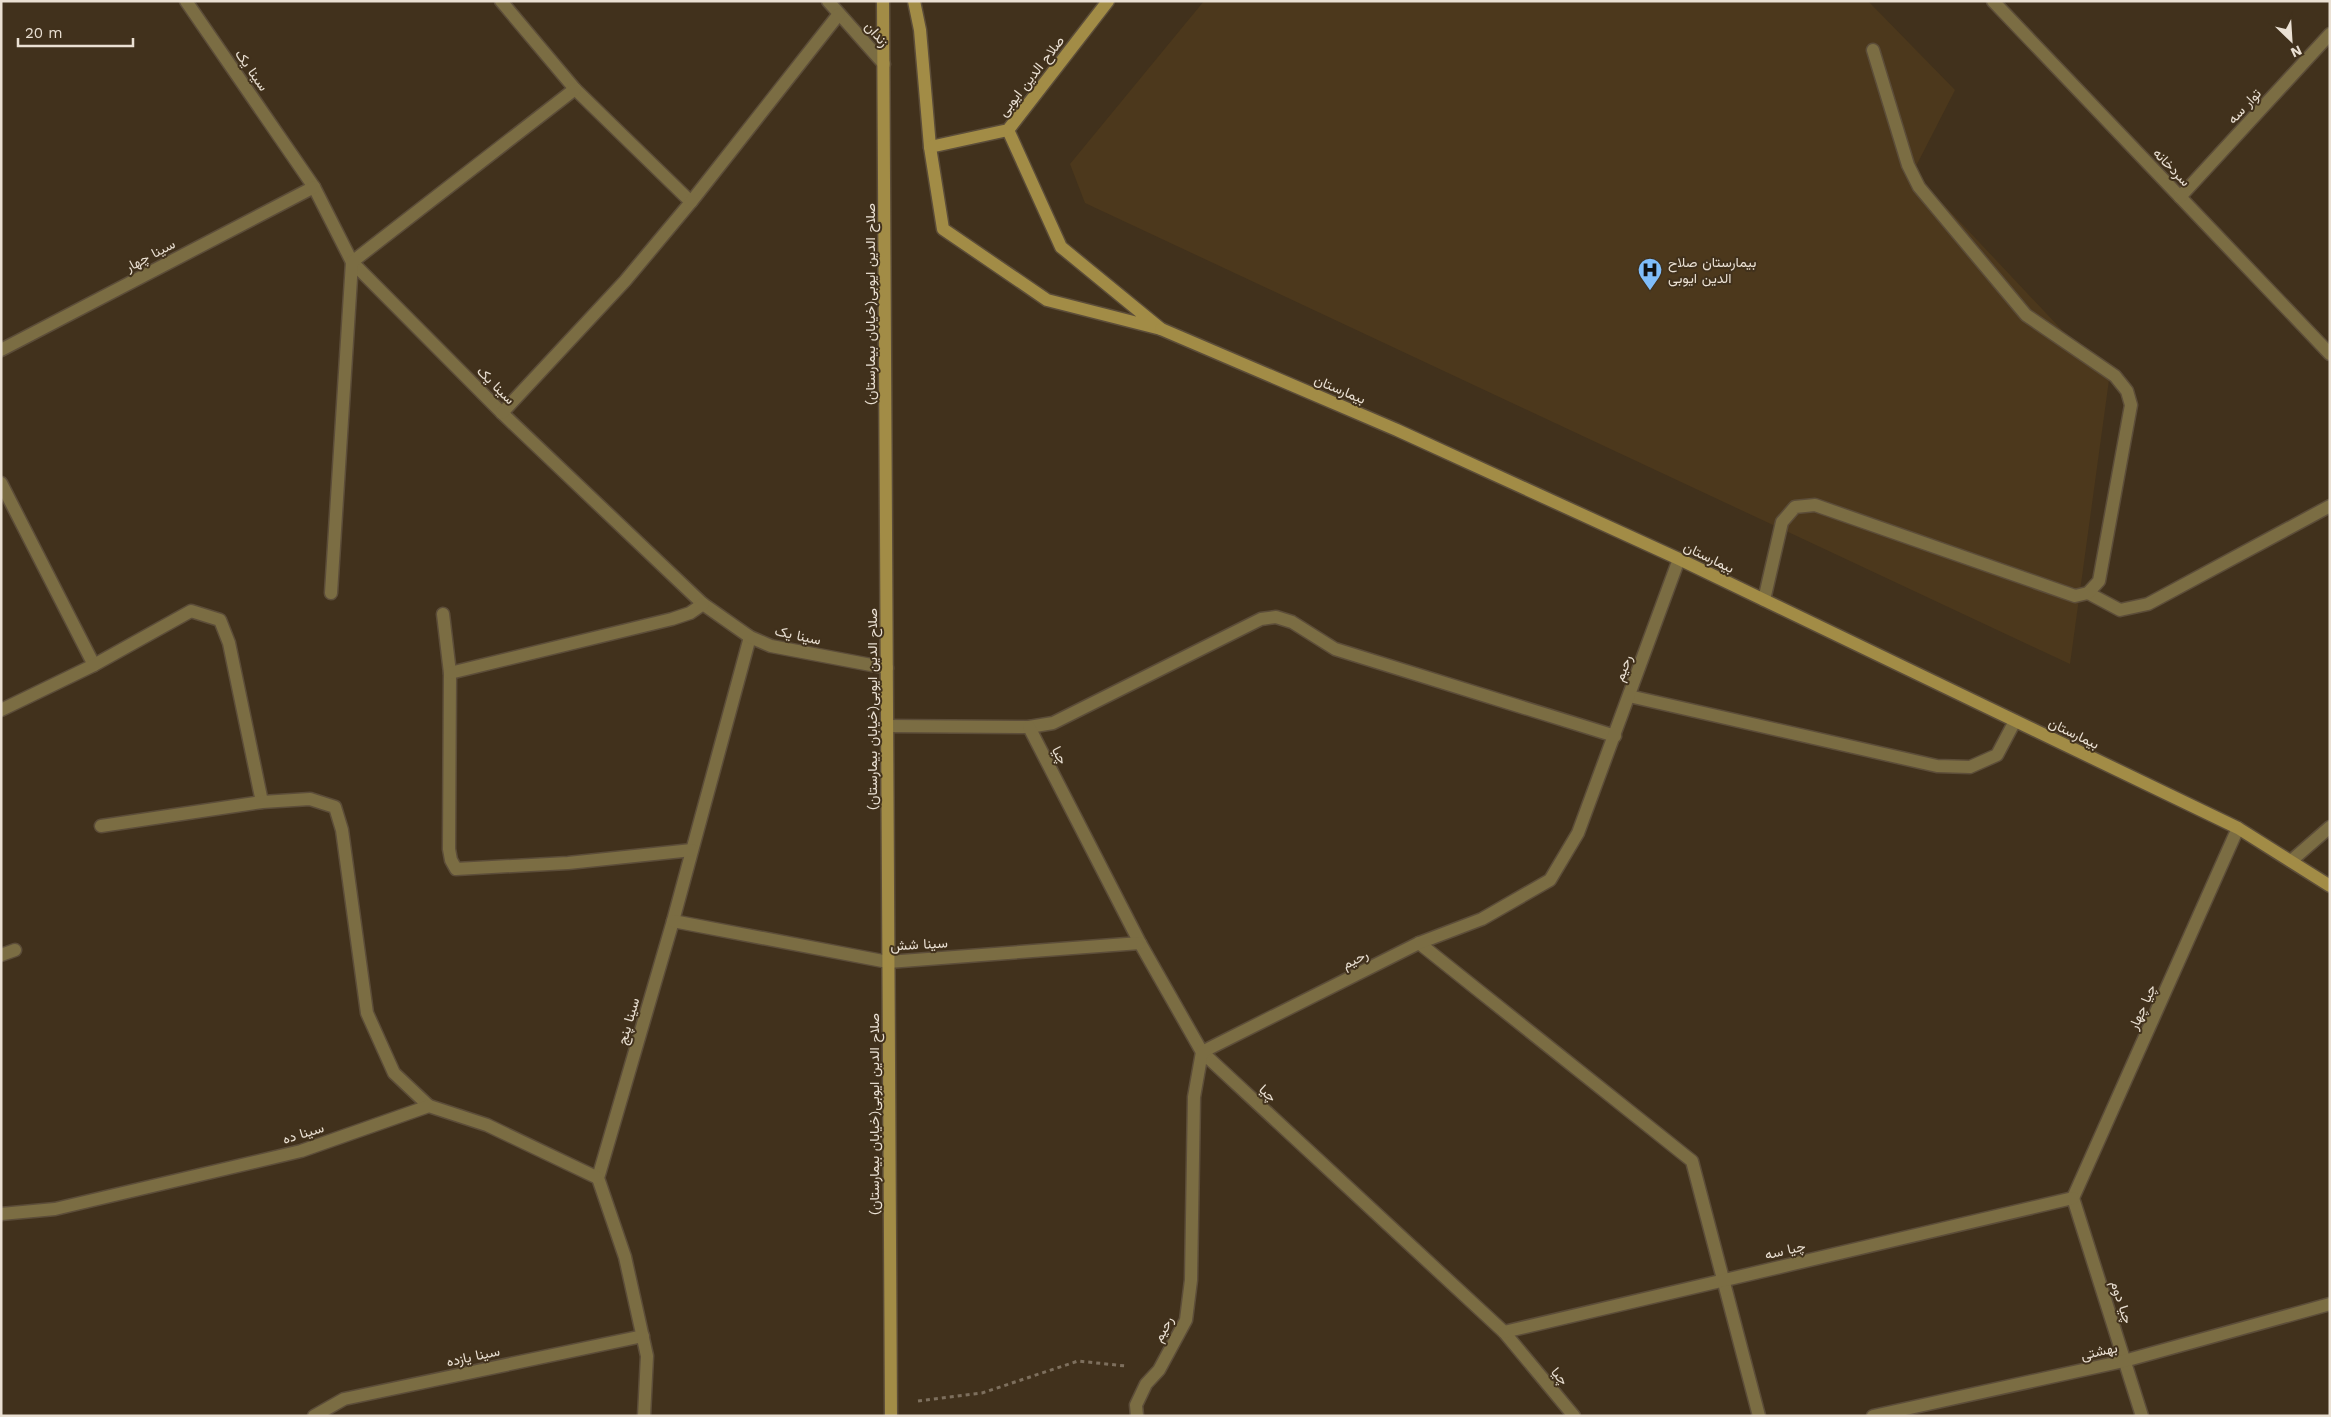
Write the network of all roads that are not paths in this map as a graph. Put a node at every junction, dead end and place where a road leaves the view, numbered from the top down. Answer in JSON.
{"nodes":[{"id":1,"x":186,"y":1,"type":"edge"},
{"id":2,"x":501,"y":1,"type":"edge"},
{"id":3,"x":828,"y":1,"type":"edge"},
{"id":4,"x":883,"y":1,"type":"edge"},
{"id":5,"x":914,"y":1,"type":"edge"},
{"id":6,"x":1108,"y":1,"type":"edge"},
{"id":7,"x":1993,"y":1,"type":"edge"},
{"id":8,"x":840,"y":14,"type":"junction"},
{"id":9,"x":2330,"y":34,"type":"edge"},
{"id":10,"x":1873,"y":50,"type":"dead end"},
{"id":11,"x":884,"y":64,"type":"junction"},
{"id":12,"x":575,"y":89,"type":"junction"},
{"id":13,"x":1008,"y":130,"type":"junction"},
{"id":14,"x":930,"y":147,"type":"junction"},
{"id":15,"x":314,"y":186,"type":"junction"},
{"id":16,"x":2180,"y":197,"type":"junction"},
{"id":17,"x":691,"y":202,"type":"junction"},
{"id":18,"x":352,"y":262,"type":"junction"},
{"id":19,"x":1161,"y":328,"type":"junction"},
{"id":20,"x":1,"y":350,"type":"edge"},
{"id":21,"x":2330,"y":354,"type":"edge"},
{"id":22,"x":502,"y":413,"type":"junction"},
{"id":23,"x":1,"y":483,"type":"edge"},
{"id":24,"x":2330,"y":506,"type":"edge"},
{"id":25,"x":1679,"y":559,"type":"junction"},
{"id":26,"x":331,"y":593,"type":"dead end"},
{"id":27,"x":2088,"y":593,"type":"junction"},
{"id":28,"x":1764,"y":600,"type":"junction"},
{"id":29,"x":703,"y":604,"type":"junction"},
{"id":30,"x":443,"y":614,"type":"dead end"},
{"id":31,"x":750,"y":636,"type":"junction"},
{"id":32,"x":94,"y":665,"type":"junction"},
{"id":33,"x":887,"y":668,"type":"junction"},
{"id":34,"x":450,"y":673,"type":"junction"},
{"id":35,"x":1629,"y":696,"type":"junction"},
{"id":36,"x":1,"y":710,"type":"edge"},
{"id":37,"x":2015,"y":722,"type":"junction"},
{"id":38,"x":887,"y":726,"type":"junction"},
{"id":39,"x":1029,"y":727,"type":"junction"},
{"id":40,"x":1615,"y":736,"type":"junction"},
{"id":41,"x":262,"y":802,"type":"junction"},
{"id":42,"x":101,"y":826,"type":"dead end"},
{"id":43,"x":2330,"y":827,"type":"edge"},
{"id":44,"x":2238,"y":828,"type":"junction"},
{"id":45,"x":692,"y":850,"type":"junction"},
{"id":46,"x":2291,"y":861,"type":"junction"},
{"id":47,"x":2330,"y":886,"type":"edge"},
{"id":48,"x":673,"y":920,"type":"junction"},
{"id":49,"x":1140,"y":943,"type":"junction"},
{"id":50,"x":1419,"y":943,"type":"junction"},
{"id":51,"x":15,"y":950,"type":"dead end"},
{"id":52,"x":1,"y":955,"type":"edge"},
{"id":53,"x":888,"y":962,"type":"junction"},
{"id":54,"x":1202,"y":1052,"type":"junction"},
{"id":55,"x":429,"y":1106,"type":"junction"},
{"id":56,"x":598,"y":1178,"type":"junction"},
{"id":57,"x":2072,"y":1198,"type":"junction"},
{"id":58,"x":1,"y":1214,"type":"edge"},
{"id":59,"x":1724,"y":1279,"type":"junction"},
{"id":60,"x":2330,"y":1304,"type":"edge"},
{"id":61,"x":1504,"y":1332,"type":"junction"},
{"id":62,"x":643,"y":1336,"type":"junction"},
{"id":63,"x":2124,"y":1361,"type":"junction"},
{"id":64,"x":891,"y":1410,"type":"edge"},
{"id":65,"x":314,"y":1416,"type":"edge"},
{"id":66,"x":644,"y":1416,"type":"edge"},
{"id":67,"x":1137,"y":1416,"type":"edge"},
{"id":68,"x":1574,"y":1416,"type":"edge"},
{"id":69,"x":1759,"y":1416,"type":"edge"},
{"id":70,"x":1873,"y":1416,"type":"edge"},
{"id":71,"x":2142,"y":1416,"type":"edge"}],
"edges":[{"from":1,"to":15,"type":"street","name":"سینا یک"},
{"from":2,"to":12,"type":"street"},
{"from":3,"to":8,"type":"street","name":"زندان"},
{"from":4,"to":11,"type":"street","name":"صلاح الدین ایوبی(خیابان بیمارستان)"},
{"from":5,"to":14,"type":"street"},
{"from":6,"to":13,"type":"street","name":"صلاح الدین ایوبی"},
{"from":7,"to":16,"type":"street","name":"سردخانه"},
{"from":8,"to":11,"type":"street","name":"زندان"},
{"from":8,"to":17,"type":"street"},
{"from":9,"to":16,"type":"street","name":"توار سه"},
{"from":10,"to":27,"type":"street"},
{"from":11,"to":33,"type":"street","name":"صلاح الدین ایوبی(خیابان بیمارستان)"},
{"from":12,"to":17,"type":"street"},
{"from":12,"to":18,"type":"street"},
{"from":13,"to":14,"type":"street","name":"صلاح الدین ایوبی"},
{"from":13,"to":19,"type":"street"},
{"from":14,"to":19,"type":"street"},
{"from":15,"to":18,"type":"street","name":"سینا یک"},
{"from":15,"to":20,"type":"street","name":"سینا چهار"},
{"from":16,"to":21,"type":"street","name":"سردخانه"},
{"from":17,"to":22,"type":"street"},
{"from":18,"to":22,"type":"street","name":"سینا یک"},
{"from":18,"to":26,"type":"street"},
{"from":19,"to":25,"type":"street","name":"بیمارستان"},
{"from":22,"to":29,"type":"street","name":"سینا یک"},
{"from":23,"to":32,"type":"street"},
{"from":24,"to":27,"type":"street"},
{"from":25,"to":28,"type":"street","name":"بیمارستان"},
{"from":25,"to":35,"type":"street","name":"رحیم"},
{"from":27,"to":28,"type":"street"},
{"from":28,"to":37,"type":"street","name":"بیمارستان"},
{"from":29,"to":31,"type":"street","name":"سینا یک"},
{"from":29,"to":34,"type":"street"},
{"from":30,"to":34,"type":"street"},
{"from":31,"to":33,"type":"street","name":"سینا یک"},
{"from":31,"to":45,"type":"street","name":"سینا پنج"},
{"from":32,"to":36,"type":"street"},
{"from":32,"to":41,"type":"street"},
{"from":33,"to":38,"type":"street","name":"صلاح الدین ایوبی(خیابان بیمارستان)"},
{"from":34,"to":45,"type":"street"},
{"from":35,"to":37,"type":"street"},
{"from":35,"to":40,"type":"street","name":"رحیم"},
{"from":37,"to":44,"type":"street","name":"بیمارستان"},
{"from":38,"to":39,"type":"street"},
{"from":38,"to":53,"type":"street","name":"صلاح الدین ایوبی(خیابان بیمارستان)"},
{"from":39,"to":40,"type":"street"},
{"from":39,"to":49,"type":"street","name":"چیا"},
{"from":40,"to":50,"type":"street","name":"رحیم"},
{"from":41,"to":42,"type":"street"},
{"from":41,"to":55,"type":"street"},
{"from":43,"to":46,"type":"street"},
{"from":44,"to":46,"type":"street","name":"بیمارستان"},
{"from":44,"to":57,"type":"street","name":"چیا چهار"},
{"from":45,"to":48,"type":"street","name":"سینا پنج"},
{"from":46,"to":47,"type":"street"},
{"from":48,"to":53,"type":"street","name":"سینا شش"},
{"from":48,"to":56,"type":"street","name":"سینا پنج"},
{"from":49,"to":53,"type":"street","name":"سینا شش"},
{"from":49,"to":54,"type":"street","name":"چیا"},
{"from":50,"to":54,"type":"street","name":"رحیم"},
{"from":50,"to":59,"type":"street"},
{"from":51,"to":52,"type":"street"},
{"from":53,"to":64,"type":"street","name":"صلاح الدین ایوبی(خیابان بیمارستان)"},
{"from":54,"to":61,"type":"street","name":"چیا"},
{"from":54,"to":67,"type":"street","name":"رحیم"},
{"from":55,"to":56,"type":"street"},
{"from":55,"to":58,"type":"street","name":"سینا ده"},
{"from":56,"to":62,"type":"street"},
{"from":57,"to":59,"type":"street","name":"چیا سه"},
{"from":57,"to":63,"type":"street","name":"چیا دوم"},
{"from":59,"to":61,"type":"street","name":"چیا سه"},
{"from":59,"to":69,"type":"street"},
{"from":60,"to":63,"type":"street","name":"بهشتی"},
{"from":61,"to":68,"type":"street","name":"چیا"},
{"from":62,"to":65,"type":"street","name":"سینا یازده"},
{"from":62,"to":66,"type":"street"},
{"from":63,"to":70,"type":"street","name":"بهشتی"},
{"from":63,"to":71,"type":"street","name":"چیا دوم"}]}
